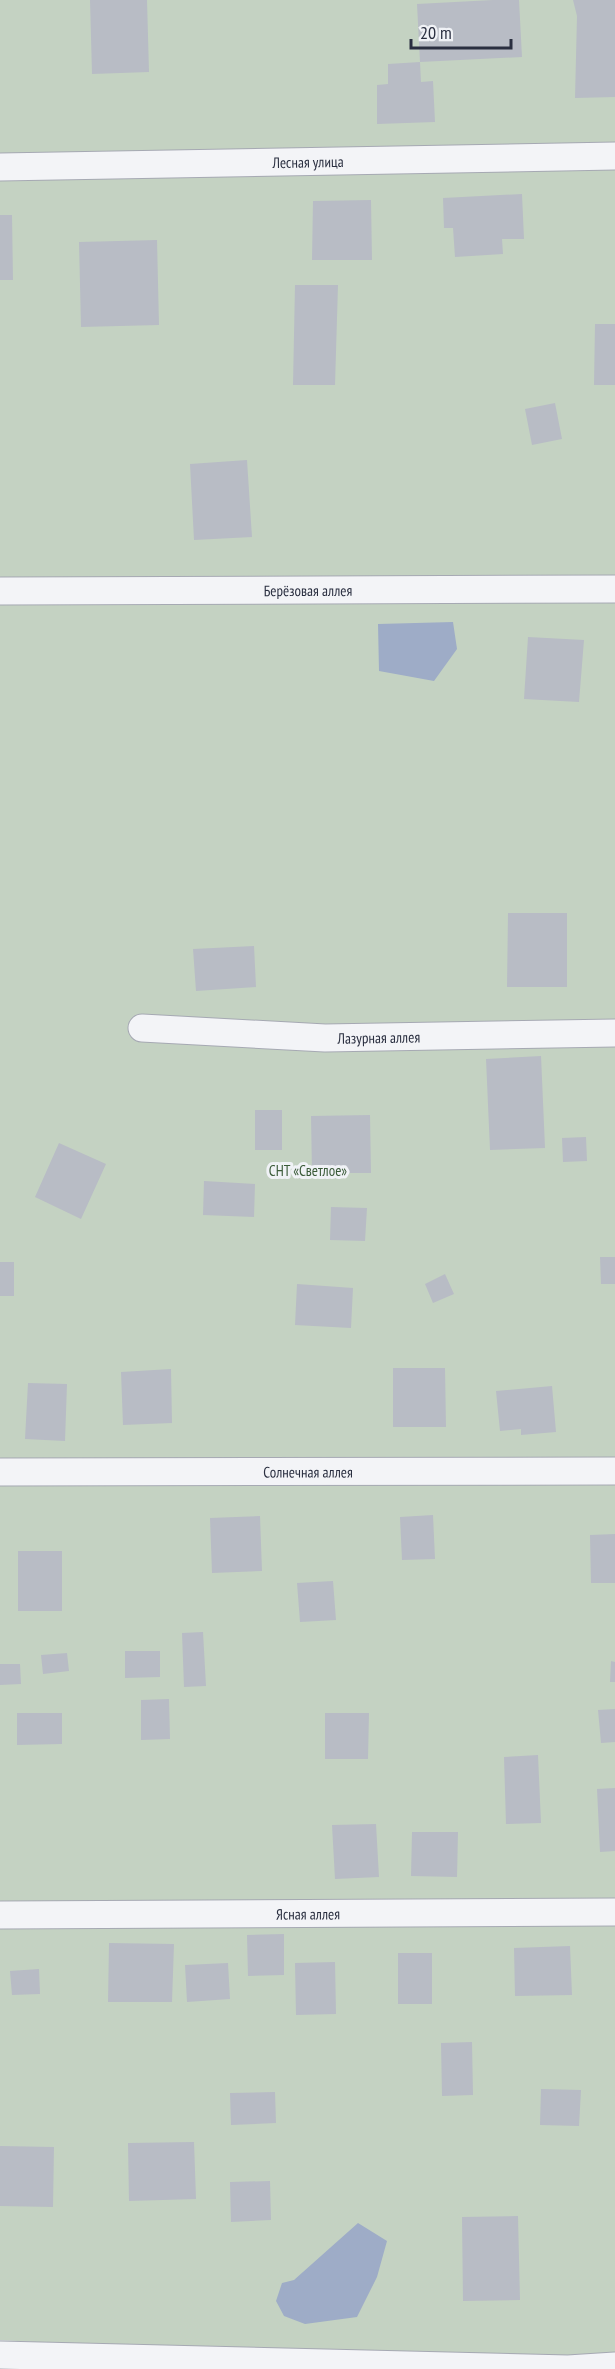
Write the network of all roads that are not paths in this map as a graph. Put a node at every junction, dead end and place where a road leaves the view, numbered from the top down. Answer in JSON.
{"nodes":[{"id":1,"x":615,"y":156,"type":"edge"},
{"id":2,"x":0,"y":167,"type":"edge"},
{"id":3,"x":615,"y":589,"type":"edge"},
{"id":4,"x":0,"y":591,"type":"edge"},
{"id":5,"x":142,"y":1028,"type":"dead end"},
{"id":6,"x":615,"y":1033,"type":"edge"},
{"id":7,"x":0,"y":1472,"type":"edge"},
{"id":8,"x":615,"y":1472,"type":"edge"},
{"id":9,"x":615,"y":1912,"type":"edge"},
{"id":10,"x":0,"y":1915,"type":"edge"},
{"id":11,"x":0,"y":2355,"type":"edge"},
{"id":12,"x":615,"y":2366,"type":"edge"}],
"edges":[{"from":1,"to":2,"type":"street","name":"Лесная улица"},
{"from":3,"to":4,"type":"street","name":"Берёзовая аллея"},
{"from":5,"to":6,"type":"street","name":"Лазурная аллея"},
{"from":7,"to":8,"type":"street","name":"Солнечная аллея"},
{"from":9,"to":10,"type":"street","name":"Ясная аллея"},
{"from":11,"to":12,"type":"street"}]}
